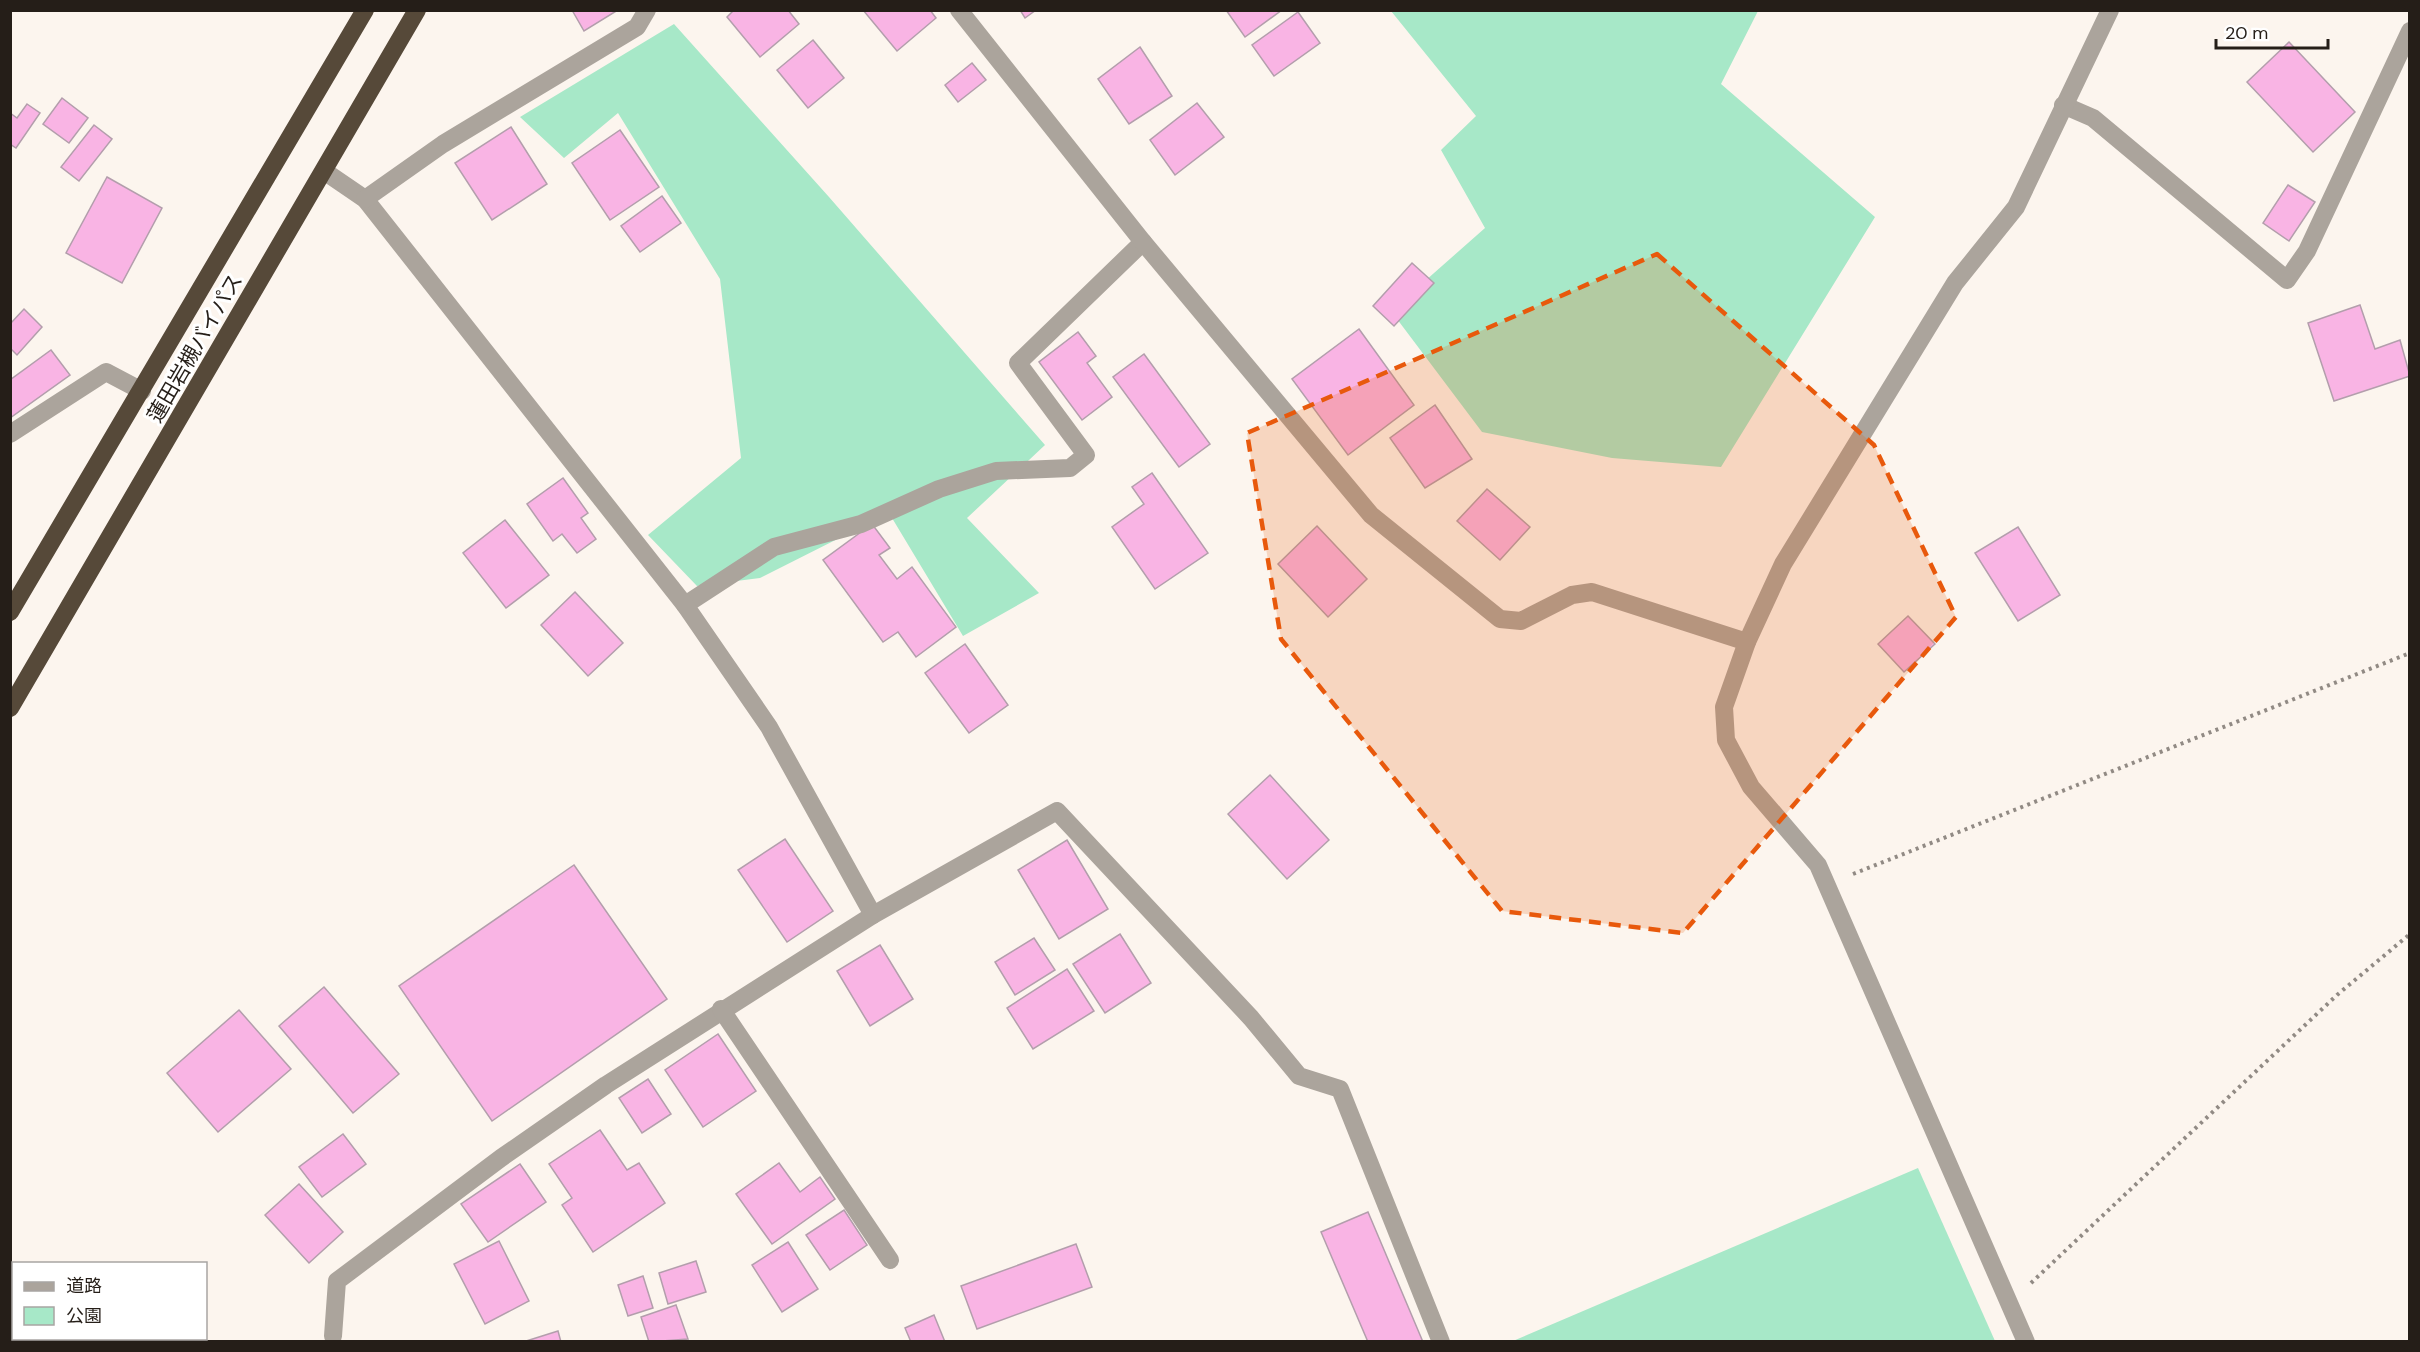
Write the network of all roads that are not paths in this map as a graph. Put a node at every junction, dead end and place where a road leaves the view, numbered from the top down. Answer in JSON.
{"nodes":[{"id":1,"x":365,"y":10,"type":"edge"},
{"id":2,"x":417,"y":10,"type":"edge"},
{"id":3,"x":647,"y":10,"type":"edge"},
{"id":4,"x":960,"y":10,"type":"edge"},
{"id":5,"x":2110,"y":10,"type":"edge"},
{"id":6,"x":2409,"y":31,"type":"edge"},
{"id":7,"x":2063,"y":105,"type":"junction"},
{"id":8,"x":324,"y":171,"type":"junction"},
{"id":9,"x":365,"y":199,"type":"junction"},
{"id":10,"x":1143,"y":242,"type":"junction"},
{"id":11,"x":142,"y":391,"type":"junction"},
{"id":12,"x":10,"y":434,"type":"edge"},
{"id":13,"x":686,"y":605,"type":"junction"},
{"id":14,"x":10,"y":612,"type":"edge"},
{"id":15,"x":1747,"y":642,"type":"junction"},
{"id":16,"x":10,"y":708,"type":"edge"},
{"id":17,"x":873,"y":915,"type":"junction"},
{"id":18,"x":722,"y":1009,"type":"junction"},
{"id":19,"x":890,"y":1260,"type":"dead end"},
{"id":20,"x":333,"y":1340,"type":"edge"},
{"id":21,"x":1441,"y":1341,"type":"edge"},
{"id":22,"x":2026,"y":1341,"type":"edge"}],
"edges":[{"from":1,"to":11,"type":"highway","name":"蓮田岩槻バイパス"},
{"from":2,"to":8,"type":"highway","name":"蓮田岩槻バイパス"},
{"from":3,"to":9,"type":"street"},
{"from":4,"to":10,"type":"street"},
{"from":5,"to":7,"type":"street"},
{"from":6,"to":7,"type":"street"},
{"from":7,"to":15,"type":"street"},
{"from":8,"to":9,"type":"street"},
{"from":8,"to":16,"type":"highway","name":"蓮田岩槻バイパス"},
{"from":9,"to":13,"type":"street"},
{"from":10,"to":13,"type":"street"},
{"from":10,"to":15,"type":"street"},
{"from":11,"to":12,"type":"street"},
{"from":11,"to":14,"type":"highway","name":"蓮田岩槻バイパス"},
{"from":13,"to":17,"type":"street"},
{"from":15,"to":22,"type":"street"},
{"from":17,"to":18,"type":"street"},
{"from":17,"to":21,"type":"street"},
{"from":18,"to":19,"type":"street"},
{"from":18,"to":20,"type":"street"}]}
